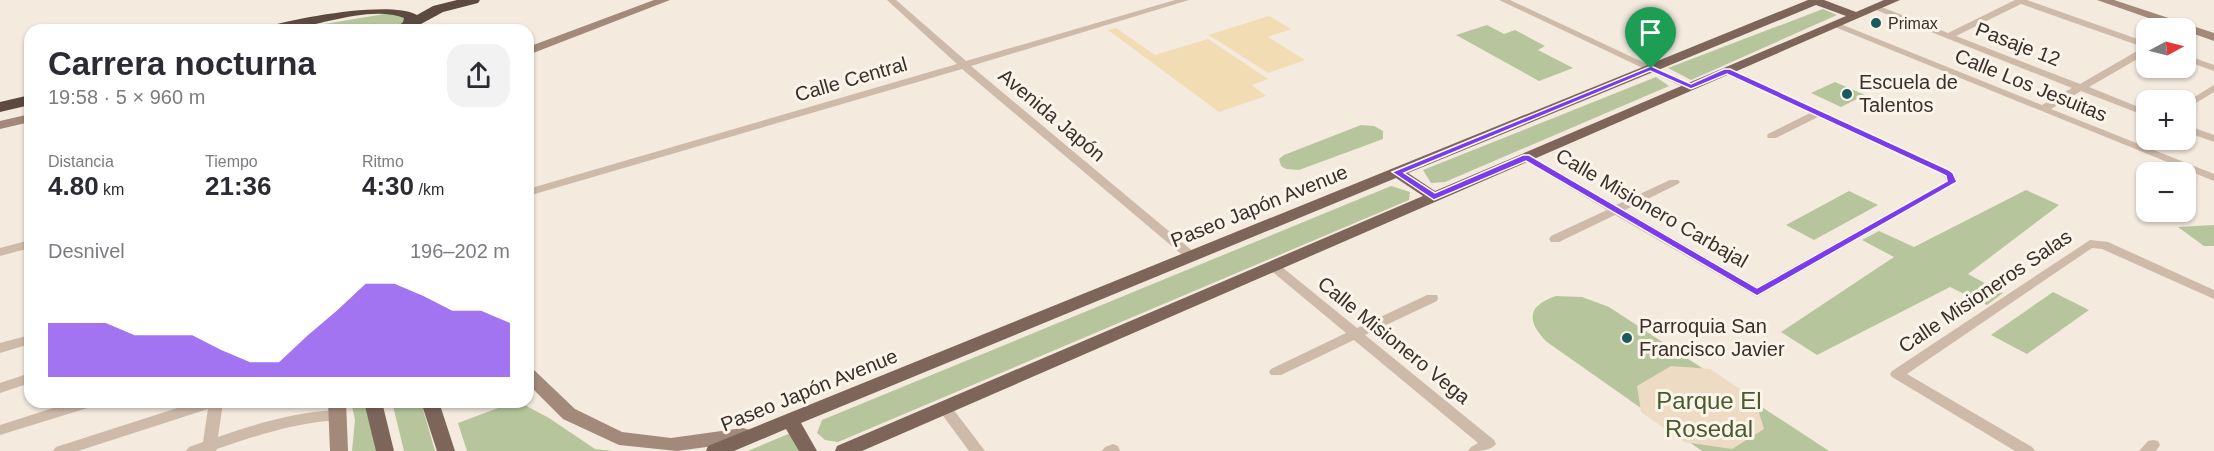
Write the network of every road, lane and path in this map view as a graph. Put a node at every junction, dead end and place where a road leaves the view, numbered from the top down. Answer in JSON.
{"nodes":[{"id":1,"x":451,"y":0,"type":"edge"},
{"id":2,"x":473,"y":0,"type":"edge"},
{"id":3,"x":664,"y":0,"type":"edge"},
{"id":4,"x":891,"y":0,"type":"edge"},
{"id":5,"x":1185,"y":0,"type":"edge"},
{"id":6,"x":1503,"y":0,"type":"edge"},
{"id":7,"x":1817,"y":0,"type":"edge"},
{"id":8,"x":1894,"y":0,"type":"edge"},
{"id":9,"x":2022,"y":0,"type":"edge"},
{"id":10,"x":2103,"y":0,"type":"edge"},
{"id":11,"x":2133,"y":0,"type":"edge"},
{"id":12,"x":1876,"y":8,"type":"junction"},
{"id":13,"x":387,"y":9,"type":"junction"},
{"id":14,"x":1856,"y":16,"type":"junction"},
{"id":15,"x":2156,"y":18,"type":"edge"},
{"id":16,"x":296,"y":24,"type":"edge"},
{"id":17,"x":407,"y":24,"type":"edge"},
{"id":18,"x":410,"y":24,"type":"edge"},
{"id":19,"x":1835,"y":25,"type":"junction"},
{"id":20,"x":2214,"y":27,"type":"edge"},
{"id":21,"x":2196,"y":31,"type":"edge"},
{"id":22,"x":1948,"y":36,"type":"junction"},
{"id":23,"x":2214,"y":37,"type":"edge"},
{"id":24,"x":2136,"y":41,"type":"edge"},
{"id":25,"x":534,"y":49,"type":"edge"},
{"id":26,"x":2136,"y":56,"type":"edge"},
{"id":27,"x":2196,"y":62,"type":"edge"},
{"id":28,"x":964,"y":65,"type":"junction"},
{"id":29,"x":2214,"y":68,"type":"edge"},
{"id":30,"x":1651,"y":69,"type":"junction"},
{"id":31,"x":1727,"y":71,"type":"junction"},
{"id":32,"x":1691,"y":87,"type":"junction"},
{"id":33,"x":2079,"y":87,"type":"junction"},
{"id":34,"x":2214,"y":88,"type":"edge"},
{"id":35,"x":2196,"y":100,"type":"edge"},
{"id":36,"x":24,"y":101,"type":"edge"},
{"id":37,"x":0,"y":107,"type":"edge"},
{"id":38,"x":24,"y":108,"type":"edge"},
{"id":39,"x":2043,"y":109,"type":"junction"},
{"id":40,"x":2136,"y":109,"type":"edge"},
{"id":41,"x":1819,"y":113,"type":"junction"},
{"id":42,"x":0,"y":114,"type":"edge"},
{"id":43,"x":24,"y":119,"type":"edge"},
{"id":44,"x":0,"y":125,"type":"edge"},
{"id":45,"x":2196,"y":132,"type":"edge"},
{"id":46,"x":1772,"y":136,"type":"dead end"},
{"id":47,"x":2214,"y":139,"type":"edge"},
{"id":48,"x":1526,"y":157,"type":"junction"},
{"id":49,"x":1397,"y":172,"type":"junction"},
{"id":50,"x":2214,"y":178,"type":"edge"},
{"id":51,"x":1674,"y":182,"type":"dead end"},
{"id":52,"x":534,"y":191,"type":"edge"},
{"id":53,"x":1434,"y":197,"type":"junction"},
{"id":54,"x":1616,"y":210,"type":"junction"},
{"id":55,"x":1555,"y":239,"type":"dead end"},
{"id":56,"x":24,"y":246,"type":"edge"},
{"id":57,"x":0,"y":252,"type":"edge"},
{"id":58,"x":1191,"y":256,"type":"junction"},
{"id":59,"x":1273,"y":266,"type":"junction"},
{"id":60,"x":2214,"y":295,"type":"edge"},
{"id":61,"x":1432,"y":298,"type":"dead end"},
{"id":62,"x":1356,"y":334,"type":"junction"},
{"id":63,"x":24,"y":341,"type":"edge"},
{"id":64,"x":0,"y":348,"type":"edge"},
{"id":65,"x":1276,"y":372,"type":"dead end"},
{"id":66,"x":24,"y":380,"type":"edge"},
{"id":67,"x":534,"y":380,"type":"edge"},
{"id":68,"x":0,"y":388,"type":"edge"},
{"id":69,"x":70,"y":408,"type":"edge"},
{"id":70,"x":195,"y":408,"type":"edge"},
{"id":71,"x":213,"y":408,"type":"edge"},
{"id":72,"x":337,"y":408,"type":"edge"},
{"id":73,"x":374,"y":408,"type":"edge"},
{"id":74,"x":432,"y":408,"type":"edge"},
{"id":75,"x":945,"y":409,"type":"junction"},
{"id":76,"x":790,"y":420,"type":"junction"},
{"id":77,"x":770,"y":429,"type":"junction"},
{"id":78,"x":0,"y":430,"type":"edge"},
{"id":79,"x":1483,"y":447,"type":"edge"},
{"id":80,"x":209,"y":448,"type":"edge"},
{"id":81,"x":61,"y":451,"type":"edge"},
{"id":82,"x":194,"y":451,"type":"edge"},
{"id":83,"x":339,"y":451,"type":"edge"},
{"id":84,"x":385,"y":451,"type":"edge"},
{"id":85,"x":446,"y":451,"type":"edge"},
{"id":86,"x":715,"y":451,"type":"edge"},
{"id":87,"x":808,"y":451,"type":"edge"},
{"id":88,"x":844,"y":451,"type":"edge"},
{"id":89,"x":977,"y":451,"type":"edge"},
{"id":90,"x":2027,"y":451,"type":"edge"}],
"edges":[{"from":1,"to":13,"type":"highway"},
{"from":2,"to":18,"type":"highway"},
{"from":3,"to":25,"type":"street"},
{"from":4,"to":28,"type":"street","name":"Avenida Japón"},
{"from":5,"to":28,"type":"street","name":"Calle Central"},
{"from":6,"to":30,"type":"street"},
{"from":7,"to":14,"type":"main road"},
{"from":7,"to":30,"type":"main road","name":"Paseo Japón Avenue"},
{"from":8,"to":12,"type":"main road"},
{"from":9,"to":22,"type":"street"},
{"from":9,"to":24,"type":"street"},
{"from":10,"to":15,"type":"street"},
{"from":11,"to":20,"type":"street"},
{"from":12,"to":14,"type":"main road"},
{"from":12,"to":22,"type":"street","name":"Pasaje 12"},
{"from":13,"to":16,"type":"highway"},
{"from":13,"to":17,"type":"highway"},
{"from":14,"to":19,"type":"main road"},
{"from":19,"to":31,"type":"main road"},
{"from":19,"to":39,"type":"street","name":"Calle Los Jesuitas"},
{"from":21,"to":23,"type":"street"},
{"from":22,"to":33,"type":"street","name":"Pasaje 12"},
{"from":26,"to":33,"type":"street"},
{"from":27,"to":29,"type":"street"},
{"from":28,"to":52,"type":"street","name":"Calle Central"},
{"from":28,"to":58,"type":"street","name":"Avenida Japón"},
{"from":30,"to":32,"type":"street"},
{"from":30,"to":49,"type":"main road","name":"Paseo Japón Avenue"},
{"from":31,"to":32,"type":"main road"},
{"from":31,"to":41,"type":"street"},
{"from":32,"to":48,"type":"main road"},
{"from":33,"to":39,"type":"street"},
{"from":33,"to":40,"type":"street","name":"Pasaje 12"},
{"from":34,"to":35,"type":"street"},
{"from":36,"to":37,"type":"highway"},
{"from":38,"to":42,"type":"highway"},
{"from":39,"to":50,"type":"street","name":"Calle Los Jesuitas"},
{"from":41,"to":46,"type":"street"},
{"from":41,"to":54,"type":"street","name":"Calle Misionero Carbajal"},
{"from":43,"to":44,"type":"street"},
{"from":45,"to":47,"type":"street"},
{"from":48,"to":53,"type":"main road"},
{"from":48,"to":54,"type":"street","name":"Calle Misionero Carbajal"},
{"from":49,"to":53,"type":"main road"},
{"from":49,"to":58,"type":"main road","name":"Paseo Japón Avenue"},
{"from":51,"to":54,"type":"street"},
{"from":53,"to":59,"type":"main road"},
{"from":54,"to":55,"type":"street"},
{"from":56,"to":57,"type":"street"},
{"from":58,"to":76,"type":"main road","name":"Paseo Japón Avenue"},
{"from":59,"to":62,"type":"street","name":"Calle Misionero Vega"},
{"from":59,"to":75,"type":"main road"},
{"from":60,"to":90,"type":"street","name":"Calle Misioneros Salas"},
{"from":61,"to":62,"type":"street"},
{"from":62,"to":65,"type":"street"},
{"from":62,"to":79,"type":"street","name":"Calle Misionero Vega"},
{"from":63,"to":64,"type":"street"},
{"from":66,"to":68,"type":"street"},
{"from":67,"to":77,"type":"street"},
{"from":69,"to":78,"type":"street"},
{"from":70,"to":81,"type":"street"},
{"from":71,"to":80,"type":"street"},
{"from":72,"to":80,"type":"street"},
{"from":72,"to":83,"type":"street"},
{"from":73,"to":84,"type":"main road"},
{"from":74,"to":85,"type":"main road"},
{"from":75,"to":88,"type":"main road"},
{"from":75,"to":89,"type":"street"},
{"from":76,"to":77,"type":"main road","name":"Paseo Japón Avenue"},
{"from":76,"to":87,"type":"main road"},
{"from":77,"to":86,"type":"main road","name":"Paseo Japón Avenue"},
{"from":80,"to":82,"type":"street"}]}
